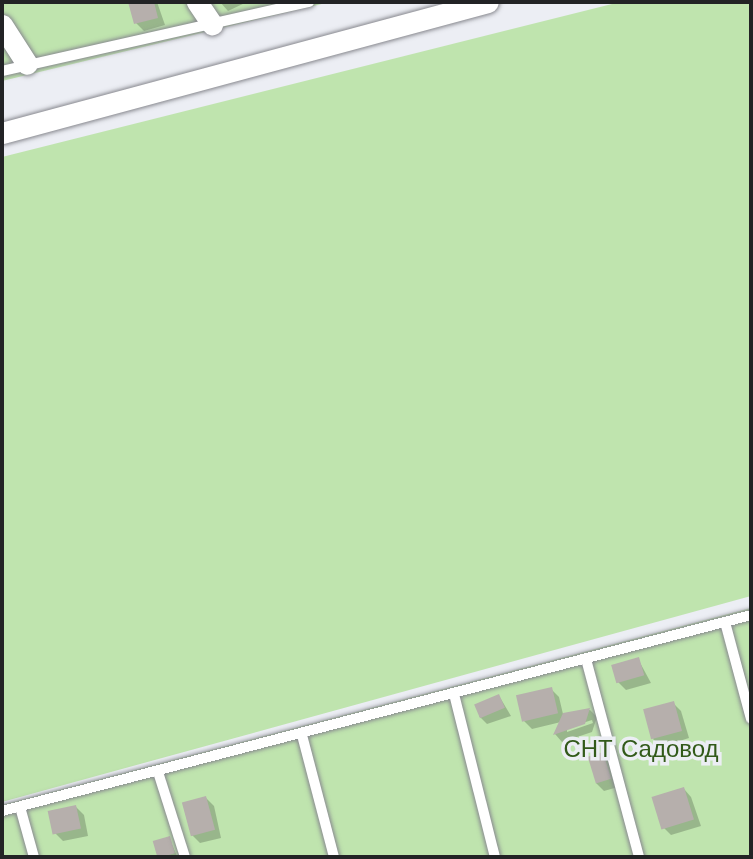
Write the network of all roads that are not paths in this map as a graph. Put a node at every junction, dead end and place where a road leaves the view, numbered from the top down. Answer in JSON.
{"nodes":[{"id":1,"x":197,"y":2,"type":"edge"},
{"id":2,"x":309,"y":2,"type":"edge"},
{"id":3,"x":488,"y":2,"type":"edge"},
{"id":4,"x":212,"y":24,"type":"junction"},
{"id":5,"x":2,"y":25,"type":"edge"},
{"id":6,"x":27,"y":64,"type":"junction"},
{"id":7,"x":2,"y":71,"type":"edge"},
{"id":8,"x":2,"y":132,"type":"edge"},
{"id":9,"x":751,"y":615,"type":"edge"},
{"id":10,"x":724,"y":622,"type":"junction"},
{"id":11,"x":586,"y":659,"type":"junction"},
{"id":12,"x":454,"y":695,"type":"junction"},
{"id":13,"x":751,"y":719,"type":"edge"},
{"id":14,"x":302,"y":735,"type":"junction"},
{"id":15,"x":158,"y":772,"type":"junction"},
{"id":16,"x":20,"y":807,"type":"junction"},
{"id":17,"x":2,"y":811,"type":"edge"},
{"id":18,"x":34,"y":857,"type":"edge"},
{"id":19,"x":185,"y":857,"type":"edge"},
{"id":20,"x":334,"y":857,"type":"edge"},
{"id":21,"x":495,"y":857,"type":"edge"},
{"id":22,"x":639,"y":857,"type":"edge"}],
"edges":[{"from":1,"to":4,"type":"street"},
{"from":2,"to":4,"type":"lane"},
{"from":3,"to":8,"type":"street"},
{"from":4,"to":6,"type":"lane"},
{"from":5,"to":6,"type":"street"},
{"from":6,"to":7,"type":"lane"},
{"from":9,"to":10,"type":"lane"},
{"from":10,"to":11,"type":"lane"},
{"from":10,"to":13,"type":"lane"},
{"from":11,"to":12,"type":"lane"},
{"from":11,"to":22,"type":"lane"},
{"from":12,"to":14,"type":"lane"},
{"from":12,"to":21,"type":"lane"},
{"from":14,"to":15,"type":"lane"},
{"from":14,"to":20,"type":"lane"},
{"from":15,"to":16,"type":"lane"},
{"from":15,"to":19,"type":"lane"},
{"from":16,"to":17,"type":"lane"},
{"from":16,"to":18,"type":"lane"}]}
